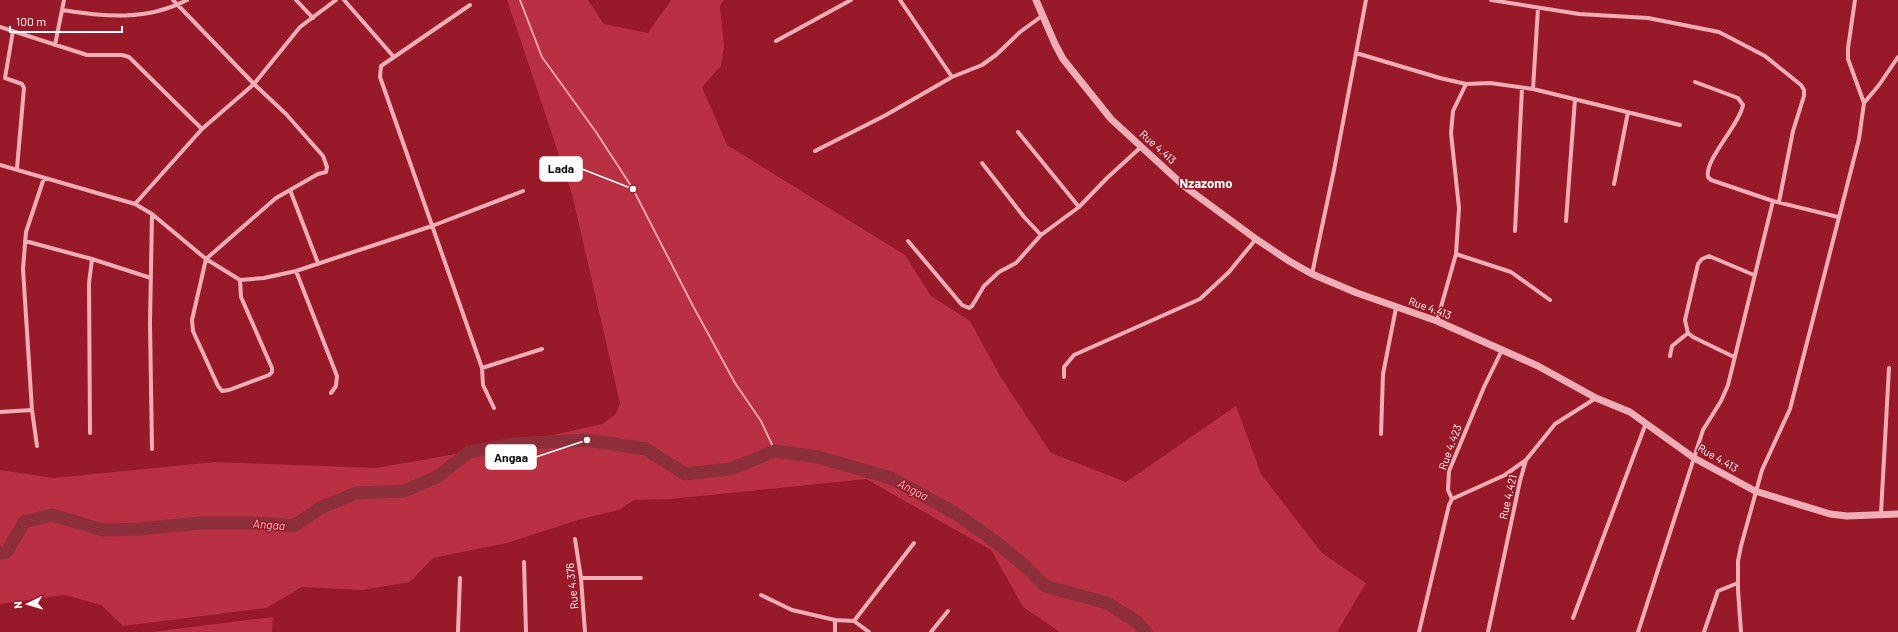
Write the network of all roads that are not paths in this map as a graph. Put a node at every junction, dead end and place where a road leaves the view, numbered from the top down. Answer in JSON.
{"nodes":[{"id":1,"x":64,"y":0,"type":"edge"},
{"id":2,"x":173,"y":0,"type":"edge"},
{"id":3,"x":187,"y":0,"type":"edge"},
{"id":4,"x":296,"y":0,"type":"edge"},
{"id":5,"x":336,"y":0,"type":"edge"},
{"id":6,"x":344,"y":0,"type":"edge"},
{"id":7,"x":851,"y":0,"type":"edge"},
{"id":8,"x":900,"y":0,"type":"edge"},
{"id":9,"x":1036,"y":0,"type":"edge"},
{"id":10,"x":1366,"y":0,"type":"edge"},
{"id":11,"x":1491,"y":0,"type":"edge"},
{"id":12,"x":1856,"y":0,"type":"edge"},
{"id":13,"x":178,"y":5,"type":"junction"},
{"id":14,"x":470,"y":5,"type":"dead end"},
{"id":15,"x":1538,"y":8,"type":"junction"},
{"id":16,"x":62,"y":10,"type":"junction"},
{"id":17,"x":1042,"y":16,"type":"junction"},
{"id":18,"x":313,"y":18,"type":"junction"},
{"id":19,"x":0,"y":27,"type":"edge"},
{"id":20,"x":13,"y":31,"type":"junction"},
{"id":21,"x":776,"y":41,"type":"dead end"},
{"id":22,"x":55,"y":45,"type":"junction"},
{"id":23,"x":1356,"y":53,"type":"junction"},
{"id":24,"x":394,"y":56,"type":"junction"},
{"id":25,"x":1898,"y":57,"type":"edge"},
{"id":26,"x":952,"y":77,"type":"junction"},
{"id":27,"x":1695,"y":82,"type":"dead end"},
{"id":28,"x":254,"y":84,"type":"junction"},
{"id":29,"x":1466,"y":84,"type":"junction"},
{"id":30,"x":1522,"y":88,"type":"junction"},
{"id":31,"x":1533,"y":89,"type":"junction"},
{"id":32,"x":1575,"y":99,"type":"junction"},
{"id":33,"x":1864,"y":103,"type":"junction"},
{"id":34,"x":1628,"y":112,"type":"junction"},
{"id":35,"x":1680,"y":125,"type":"dead end"},
{"id":36,"x":202,"y":129,"type":"junction"},
{"id":37,"x":1018,"y":132,"type":"dead end"},
{"id":38,"x":1141,"y":147,"type":"junction"},
{"id":39,"x":815,"y":152,"type":"dead end"},
{"id":40,"x":982,"y":163,"type":"dead end"},
{"id":41,"x":0,"y":165,"type":"edge"},
{"id":42,"x":17,"y":168,"type":"junction"},
{"id":43,"x":44,"y":178,"type":"junction"},
{"id":44,"x":1614,"y":184,"type":"dead end"},
{"id":45,"x":290,"y":190,"type":"junction"},
{"id":46,"x":523,"y":191,"type":"dead end"},
{"id":47,"x":1773,"y":201,"type":"junction"},
{"id":48,"x":1779,"y":202,"type":"junction"},
{"id":49,"x":135,"y":204,"type":"junction"},
{"id":50,"x":1079,"y":207,"type":"junction"},
{"id":51,"x":152,"y":214,"type":"junction"},
{"id":52,"x":1838,"y":217,"type":"junction"},
{"id":53,"x":1566,"y":221,"type":"dead end"},
{"id":54,"x":432,"y":226,"type":"junction"},
{"id":55,"x":1514,"y":231,"type":"dead end"},
{"id":56,"x":1041,"y":235,"type":"junction"},
{"id":57,"x":1256,"y":240,"type":"junction"},
{"id":58,"x":26,"y":241,"type":"junction"},
{"id":59,"x":908,"y":241,"type":"dead end"},
{"id":60,"x":1456,"y":254,"type":"junction"},
{"id":61,"x":92,"y":259,"type":"junction"},
{"id":62,"x":206,"y":259,"type":"junction"},
{"id":63,"x":318,"y":263,"type":"junction"},
{"id":64,"x":296,"y":271,"type":"junction"},
{"id":65,"x":1312,"y":274,"type":"junction"},
{"id":66,"x":1754,"y":275,"type":"junction"},
{"id":67,"x":151,"y":278,"type":"junction"},
{"id":68,"x":240,"y":280,"type":"junction"},
{"id":69,"x":1550,"y":300,"type":"dead end"},
{"id":70,"x":1396,"y":308,"type":"junction"},
{"id":71,"x":1437,"y":321,"type":"junction"},
{"id":72,"x":1688,"y":333,"type":"junction"},
{"id":73,"x":542,"y":349,"type":"dead end"},
{"id":74,"x":1502,"y":350,"type":"junction"},
{"id":75,"x":1670,"y":356,"type":"dead end"},
{"id":76,"x":1734,"y":358,"type":"junction"},
{"id":77,"x":482,"y":368,"type":"junction"},
{"id":78,"x":1889,"y":368,"type":"dead end"},
{"id":79,"x":1064,"y":377,"type":"dead end"},
{"id":80,"x":331,"y":393,"type":"dead end"},
{"id":81,"x":1596,"y":398,"type":"junction"},
{"id":82,"x":494,"y":408,"type":"dead end"},
{"id":83,"x":32,"y":410,"type":"junction"},
{"id":84,"x":0,"y":412,"type":"edge"},
{"id":85,"x":1646,"y":423,"type":"junction"},
{"id":86,"x":90,"y":433,"type":"dead end"},
{"id":87,"x":1382,"y":434,"type":"dead end"},
{"id":88,"x":37,"y":446,"type":"dead end"},
{"id":89,"x":152,"y":449,"type":"dead end"},
{"id":90,"x":1694,"y":458,"type":"junction"},
{"id":91,"x":1526,"y":460,"type":"junction"},
{"id":92,"x":1755,"y":491,"type":"junction"},
{"id":93,"x":1452,"y":499,"type":"junction"},
{"id":94,"x":1881,"y":513,"type":"junction"},
{"id":95,"x":1898,"y":514,"type":"edge"},
{"id":96,"x":575,"y":538,"type":"dead end"},
{"id":97,"x":914,"y":543,"type":"dead end"},
{"id":98,"x":524,"y":562,"type":"dead end"},
{"id":99,"x":460,"y":578,"type":"dead end"},
{"id":100,"x":581,"y":578,"type":"junction"},
{"id":101,"x":641,"y":578,"type":"dead end"},
{"id":102,"x":1738,"y":583,"type":"junction"},
{"id":103,"x":761,"y":595,"type":"dead end"},
{"id":104,"x":948,"y":611,"type":"dead end"},
{"id":105,"x":1573,"y":618,"type":"dead end"},
{"id":106,"x":835,"y":620,"type":"junction"},
{"id":107,"x":854,"y":620,"type":"junction"},
{"id":108,"x":458,"y":632,"type":"edge"},
{"id":109,"x":526,"y":632,"type":"edge"},
{"id":110,"x":585,"y":632,"type":"edge"},
{"id":111,"x":835,"y":632,"type":"edge"},
{"id":112,"x":869,"y":632,"type":"edge"},
{"id":113,"x":930,"y":632,"type":"edge"},
{"id":114,"x":1419,"y":632,"type":"edge"},
{"id":115,"x":1488,"y":632,"type":"edge"},
{"id":116,"x":1638,"y":632,"type":"edge"},
{"id":117,"x":1704,"y":632,"type":"edge"},
{"id":118,"x":1741,"y":632,"type":"edge"}],
"edges":[{"from":1,"to":16,"type":"street"},
{"from":2,"to":13,"type":"street"},
{"from":3,"to":13,"type":"street"},
{"from":4,"to":18,"type":"street"},
{"from":5,"to":18,"type":"street"},
{"from":6,"to":24,"type":"street"},
{"from":7,"to":21,"type":"street"},
{"from":8,"to":26,"type":"street"},
{"from":9,"to":17,"type":"street","name":"Rue 4.413"},
{"from":10,"to":23,"type":"street"},
{"from":11,"to":15,"type":"street"},
{"from":12,"to":33,"type":"street"},
{"from":13,"to":16,"type":"street"},
{"from":13,"to":28,"type":"street"},
{"from":14,"to":24,"type":"street"},
{"from":15,"to":31,"type":"street"},
{"from":15,"to":48,"type":"street"},
{"from":16,"to":22,"type":"street"},
{"from":17,"to":26,"type":"street"},
{"from":17,"to":38,"type":"street","name":"Rue 4.413"},
{"from":18,"to":28,"type":"street"},
{"from":19,"to":20,"type":"street"},
{"from":20,"to":22,"type":"street"},
{"from":20,"to":42,"type":"street"},
{"from":22,"to":36,"type":"street"},
{"from":23,"to":29,"type":"street"},
{"from":23,"to":65,"type":"street"},
{"from":24,"to":54,"type":"street"},
{"from":25,"to":33,"type":"street"},
{"from":26,"to":39,"type":"street"},
{"from":27,"to":47,"type":"street"},
{"from":28,"to":36,"type":"street"},
{"from":28,"to":45,"type":"street"},
{"from":29,"to":30,"type":"street"},
{"from":29,"to":60,"type":"street"},
{"from":30,"to":31,"type":"street"},
{"from":30,"to":55,"type":"street"},
{"from":31,"to":32,"type":"street"},
{"from":32,"to":34,"type":"street"},
{"from":32,"to":53,"type":"street"},
{"from":33,"to":52,"type":"street"},
{"from":34,"to":35,"type":"street"},
{"from":34,"to":44,"type":"street"},
{"from":36,"to":49,"type":"street"},
{"from":37,"to":50,"type":"street"},
{"from":38,"to":50,"type":"street"},
{"from":38,"to":57,"type":"street","name":"Rue 4.413"},
{"from":40,"to":56,"type":"street"},
{"from":41,"to":42,"type":"street"},
{"from":42,"to":43,"type":"street"},
{"from":43,"to":49,"type":"street"},
{"from":43,"to":58,"type":"street"},
{"from":45,"to":62,"type":"street"},
{"from":45,"to":63,"type":"street"},
{"from":46,"to":54,"type":"street"},
{"from":47,"to":48,"type":"street"},
{"from":47,"to":66,"type":"street"},
{"from":48,"to":52,"type":"street"},
{"from":49,"to":51,"type":"street"},
{"from":50,"to":56,"type":"street"},
{"from":51,"to":62,"type":"street"},
{"from":51,"to":67,"type":"street"},
{"from":52,"to":92,"type":"street"},
{"from":54,"to":63,"type":"street"},
{"from":54,"to":77,"type":"street"},
{"from":56,"to":59,"type":"street"},
{"from":57,"to":65,"type":"street","name":"Rue 4.413"},
{"from":57,"to":79,"type":"street"},
{"from":58,"to":61,"type":"street"},
{"from":58,"to":83,"type":"street"},
{"from":60,"to":69,"type":"street"},
{"from":60,"to":71,"type":"street"},
{"from":61,"to":67,"type":"street"},
{"from":61,"to":86,"type":"street"},
{"from":62,"to":68,"type":"street"},
{"from":62,"to":68,"type":"street"},
{"from":63,"to":64,"type":"street"},
{"from":64,"to":68,"type":"street"},
{"from":64,"to":80,"type":"street"},
{"from":65,"to":70,"type":"street","name":"Rue 4.413"},
{"from":66,"to":72,"type":"street"},
{"from":66,"to":76,"type":"street"},
{"from":67,"to":89,"type":"street"},
{"from":70,"to":71,"type":"street","name":"Rue 4.413"},
{"from":70,"to":87,"type":"street"},
{"from":71,"to":74,"type":"street","name":"Rue 4.413"},
{"from":72,"to":75,"type":"street"},
{"from":72,"to":76,"type":"street"},
{"from":73,"to":77,"type":"street"},
{"from":74,"to":81,"type":"street","name":"Rue 4.413"},
{"from":74,"to":93,"type":"street","name":"Rue 4.423"},
{"from":76,"to":90,"type":"street"},
{"from":77,"to":82,"type":"street"},
{"from":78,"to":94,"type":"street"},
{"from":81,"to":85,"type":"street","name":"Rue 4.413"},
{"from":81,"to":91,"type":"street","name":"Rue 4.421"},
{"from":83,"to":84,"type":"street"},
{"from":83,"to":88,"type":"street"},
{"from":85,"to":90,"type":"street","name":"Rue 4.413"},
{"from":85,"to":105,"type":"street"},
{"from":90,"to":92,"type":"street","name":"Rue 4.413"},
{"from":90,"to":116,"type":"street"},
{"from":91,"to":93,"type":"street"},
{"from":91,"to":115,"type":"street","name":"Rue 4.421"},
{"from":92,"to":94,"type":"street","name":"Rue 4.413"},
{"from":92,"to":102,"type":"street"},
{"from":93,"to":114,"type":"street","name":"Rue 4.423"},
{"from":94,"to":95,"type":"street","name":"Rue 4.413"},
{"from":96,"to":100,"type":"street","name":"Rue 4.376"},
{"from":97,"to":107,"type":"street"},
{"from":98,"to":109,"type":"street"},
{"from":99,"to":108,"type":"street"},
{"from":100,"to":101,"type":"street"},
{"from":100,"to":110,"type":"street","name":"Rue 4.376"},
{"from":102,"to":117,"type":"street"},
{"from":102,"to":118,"type":"street"},
{"from":103,"to":106,"type":"street"},
{"from":104,"to":113,"type":"street"},
{"from":106,"to":107,"type":"street"},
{"from":106,"to":111,"type":"street"},
{"from":107,"to":112,"type":"street"}]}
